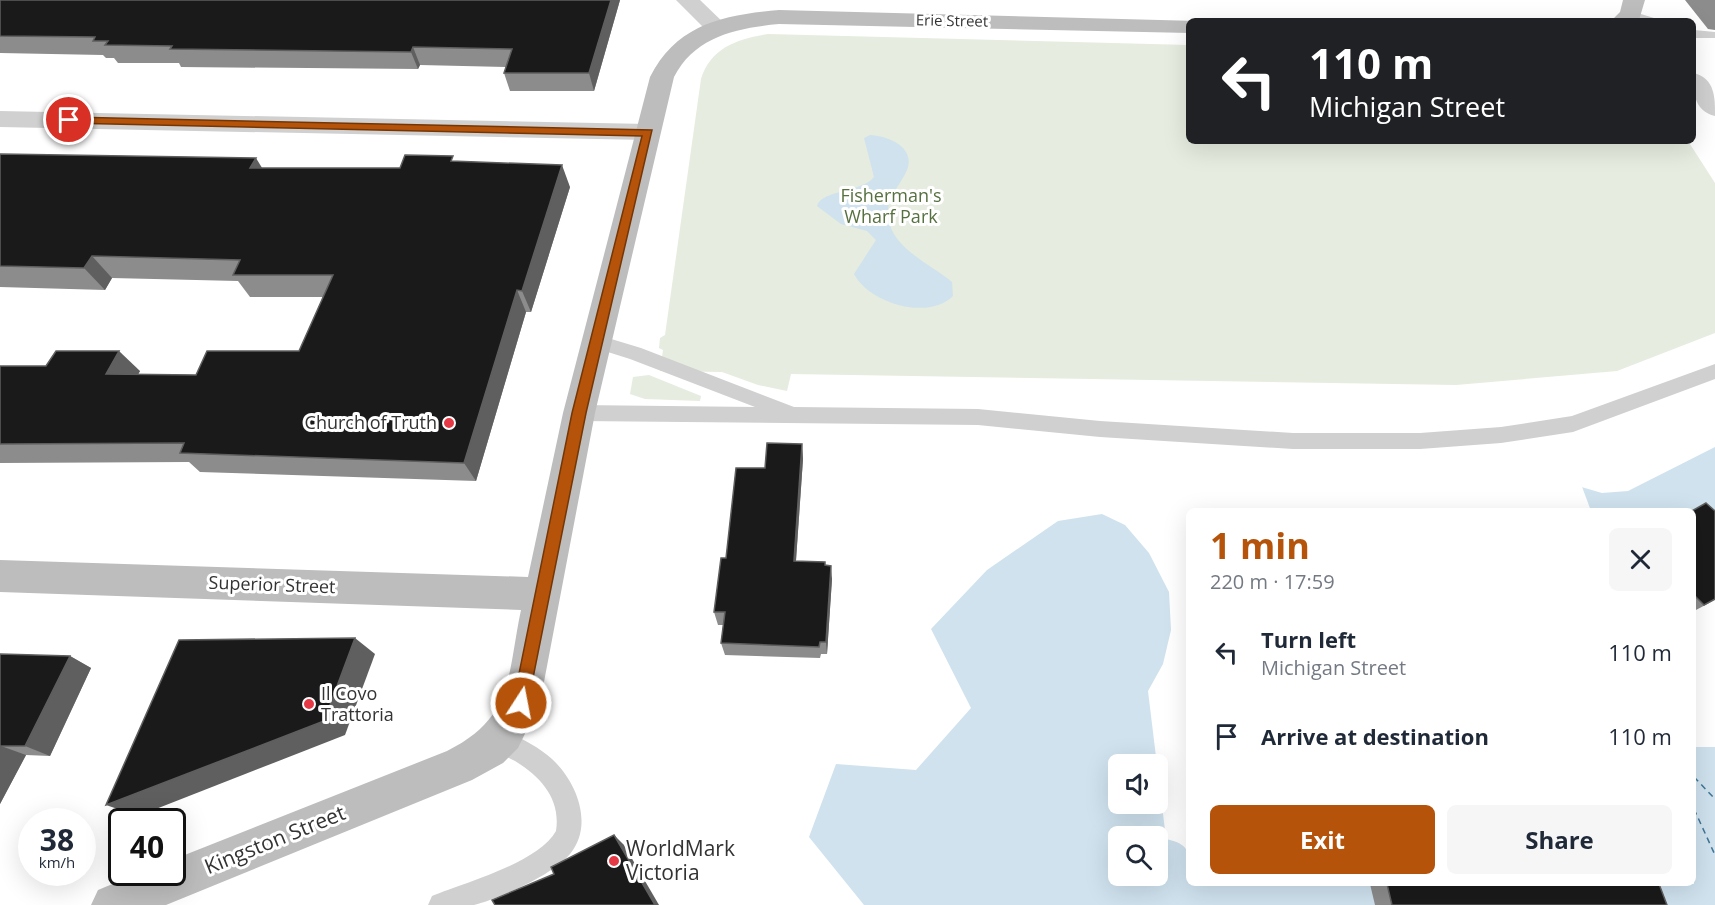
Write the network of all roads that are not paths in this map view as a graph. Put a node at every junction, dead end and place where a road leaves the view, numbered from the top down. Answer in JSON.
{"nodes":[{"id":1,"x":687,"y":0,"type":"edge"},
{"id":2,"x":1186,"y":26,"type":"edge"},
{"id":3,"x":717,"y":28,"type":"junction"},
{"id":4,"x":1696,"y":34,"type":"edge"},
{"id":5,"x":1712,"y":34,"type":"dead end"},
{"id":6,"x":1696,"y":84,"type":"edge"},
{"id":7,"x":1715,"y":108,"type":"edge"},
{"id":8,"x":0,"y":119,"type":"edge"},
{"id":9,"x":648,"y":132,"type":"junction"},
{"id":10,"x":598,"y":342,"type":"junction"},
{"id":11,"x":1715,"y":371,"type":"edge"},
{"id":12,"x":579,"y":413,"type":"junction"},
{"id":13,"x":797,"y":415,"type":"junction"},
{"id":14,"x":0,"y":576,"type":"edge"},
{"id":15,"x":543,"y":594,"type":"junction"},
{"id":16,"x":501,"y":741,"type":"junction"},
{"id":17,"x":113,"y":905,"type":"edge"},
{"id":18,"x":441,"y":905,"type":"edge"}],
"edges":[{"from":1,"to":3,"type":"street"},
{"from":2,"to":3,"type":"street","name":"Erie Street"},
{"from":3,"to":9,"type":"street","name":"Erie Street"},
{"from":4,"to":5,"type":"lane"},
{"from":6,"to":7,"type":"street"},
{"from":8,"to":9,"type":"street"},
{"from":9,"to":10,"type":"street","name":"Erie Street"},
{"from":10,"to":12,"type":"street","name":"Erie Street"},
{"from":10,"to":13,"type":"lane"},
{"from":11,"to":13,"type":"lane"},
{"from":12,"to":13,"type":"lane"},
{"from":12,"to":15,"type":"street","name":"Erie Street"},
{"from":14,"to":15,"type":"street","name":"Superior Street"},
{"from":15,"to":16,"type":"street","name":"Erie Street"},
{"from":16,"to":17,"type":"street","name":"Kingston Street"},
{"from":16,"to":18,"type":"lane"}]}
